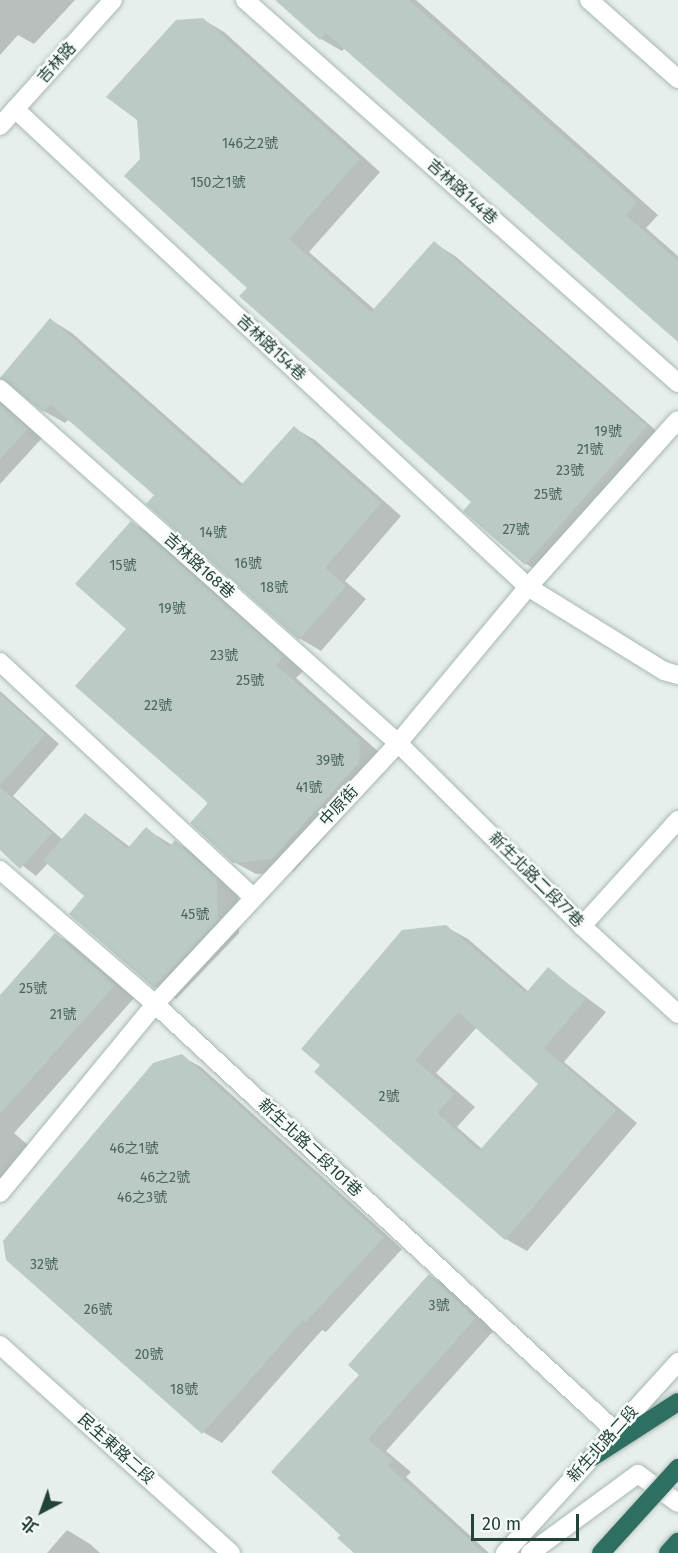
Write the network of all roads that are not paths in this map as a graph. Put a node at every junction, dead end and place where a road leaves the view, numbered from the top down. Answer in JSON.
{"nodes":[{"id":1,"x":113,"y":0,"type":"edge"},
{"id":2,"x":245,"y":0,"type":"edge"},
{"id":3,"x":589,"y":0,"type":"edge"},
{"id":4,"x":678,"y":79,"type":"edge"},
{"id":5,"x":15,"y":109,"type":"junction"},
{"id":6,"x":0,"y":124,"type":"edge"},
{"id":7,"x":678,"y":383,"type":"edge"},
{"id":8,"x":0,"y":389,"type":"edge"},
{"id":9,"x":678,"y":420,"type":"edge"},
{"id":10,"x":528,"y":587,"type":"junction"},
{"id":11,"x":0,"y":662,"type":"edge"},
{"id":12,"x":678,"y":675,"type":"edge"},
{"id":13,"x":398,"y":743,"type":"junction"},
{"id":14,"x":678,"y":820,"type":"edge"},
{"id":15,"x":0,"y":870,"type":"edge"},
{"id":16,"x":253,"y":897,"type":"junction"},
{"id":17,"x":582,"y":926,"type":"junction"},
{"id":18,"x":155,"y":1004,"type":"junction"},
{"id":19,"x":678,"y":1014,"type":"edge"},
{"id":20,"x":0,"y":1193,"type":"edge"},
{"id":21,"x":0,"y":1346,"type":"edge"},
{"id":22,"x":678,"y":1362,"type":"edge"},
{"id":23,"x":678,"y":1402,"type":"edge"},
{"id":24,"x":615,"y":1431,"type":"junction"},
{"id":25,"x":591,"y":1458,"type":"junction"},
{"id":26,"x":678,"y":1468,"type":"edge"},
{"id":27,"x":678,"y":1503,"type":"edge"},
{"id":28,"x":678,"y":1542,"type":"edge"},
{"id":29,"x":231,"y":1553,"type":"edge"},
{"id":30,"x":505,"y":1553,"type":"edge"},
{"id":31,"x":530,"y":1553,"type":"edge"},
{"id":32,"x":601,"y":1553,"type":"edge"},
{"id":33,"x":668,"y":1553,"type":"edge"}],
"edges":[{"from":1,"to":5,"type":"street","name":"吉林路"},
{"from":2,"to":7,"type":"street","name":"吉林路144巷"},
{"from":3,"to":4,"type":"street"},
{"from":5,"to":6,"type":"street","name":"吉林路"},
{"from":5,"to":10,"type":"street","name":"吉林路154巷"},
{"from":8,"to":13,"type":"street","name":"吉林路168巷"},
{"from":9,"to":10,"type":"street","name":"中原街"},
{"from":10,"to":12,"type":"street","name":"吉林路154巷"},
{"from":10,"to":13,"type":"street","name":"中原街"},
{"from":11,"to":16,"type":"street"},
{"from":13,"to":16,"type":"street","name":"中原街"},
{"from":13,"to":17,"type":"street","name":"新生北路二段77巷"},
{"from":14,"to":17,"type":"street"},
{"from":15,"to":18,"type":"street","name":"新生北路二段101巷"},
{"from":16,"to":18,"type":"street","name":"中原街"},
{"from":17,"to":19,"type":"street","name":"新生北路二段77巷"},
{"from":18,"to":20,"type":"street","name":"中原街"},
{"from":18,"to":24,"type":"street","name":"新生北路二段101巷"},
{"from":21,"to":29,"type":"street","name":"民生東路二段"},
{"from":22,"to":24,"type":"street","name":"新生北路二段"},
{"from":23,"to":25,"type":"highway"},
{"from":24,"to":25,"type":"street","name":"新生北路二段"},
{"from":25,"to":30,"type":"street","name":"新生北路二段"},
{"from":26,"to":32,"type":"highway","bridge":true},
{"from":27,"to":31,"type":"street"},
{"from":28,"to":33,"type":"highway"}]}
